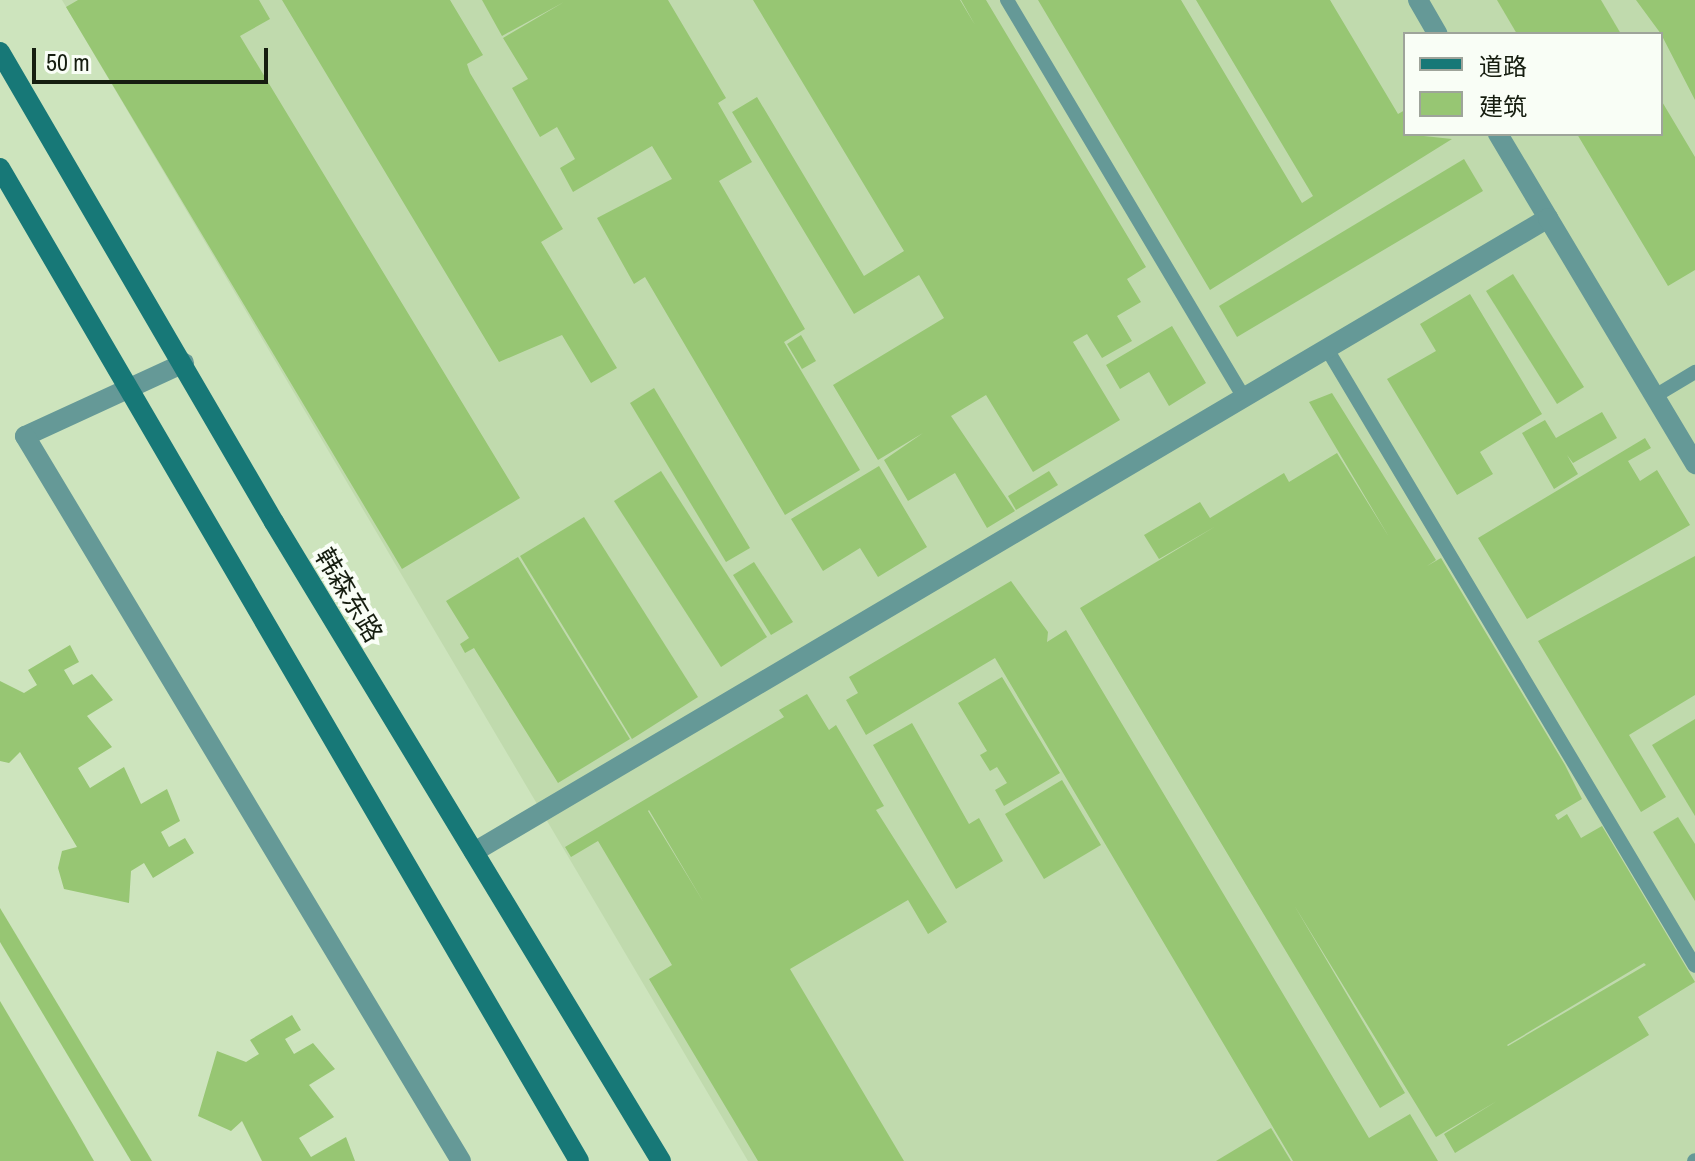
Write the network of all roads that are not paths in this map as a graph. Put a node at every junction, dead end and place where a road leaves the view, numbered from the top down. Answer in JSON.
{"nodes":[{"id":1,"x":1007,"y":0,"type":"edge"},
{"id":2,"x":1418,"y":0,"type":"edge"},
{"id":3,"x":1437,"y":32,"type":"edge"},
{"id":4,"x":0,"y":52,"type":"edge"},
{"id":5,"x":1499,"y":136,"type":"edge"},
{"id":6,"x":0,"y":168,"type":"edge"},
{"id":7,"x":1548,"y":218,"type":"junction"},
{"id":8,"x":1327,"y":349,"type":"junction"},
{"id":9,"x":184,"y":363,"type":"junction"},
{"id":10,"x":1695,"y":372,"type":"edge"},
{"id":11,"x":128,"y":387,"type":"junction"},
{"id":12,"x":1655,"y":396,"type":"junction"},
{"id":13,"x":1244,"y":397,"type":"junction"},
{"id":14,"x":1695,"y":464,"type":"edge"},
{"id":15,"x":474,"y":852,"type":"junction"},
{"id":16,"x":1695,"y":966,"type":"edge"},
{"id":17,"x":461,"y":1161,"type":"edge"},
{"id":18,"x":579,"y":1161,"type":"edge"},
{"id":19,"x":661,"y":1161,"type":"edge"}],
"edges":[{"from":1,"to":13,"type":"lane"},
{"from":2,"to":3,"type":"street"},
{"from":4,"to":9,"type":"main road","name":"韩森东路"},
{"from":5,"to":7,"type":"street"},
{"from":6,"to":11,"type":"main road"},
{"from":7,"to":8,"type":"street"},
{"from":7,"to":12,"type":"street"},
{"from":8,"to":13,"type":"street"},
{"from":8,"to":16,"type":"lane"},
{"from":9,"to":11,"type":"street"},
{"from":9,"to":15,"type":"main road","name":"韩森东路"},
{"from":10,"to":12,"type":"lane"},
{"from":11,"to":17,"type":"street"},
{"from":11,"to":18,"type":"main road"},
{"from":12,"to":14,"type":"street"},
{"from":13,"to":15,"type":"street"},
{"from":15,"to":19,"type":"main road","name":"韩森东路"}]}
